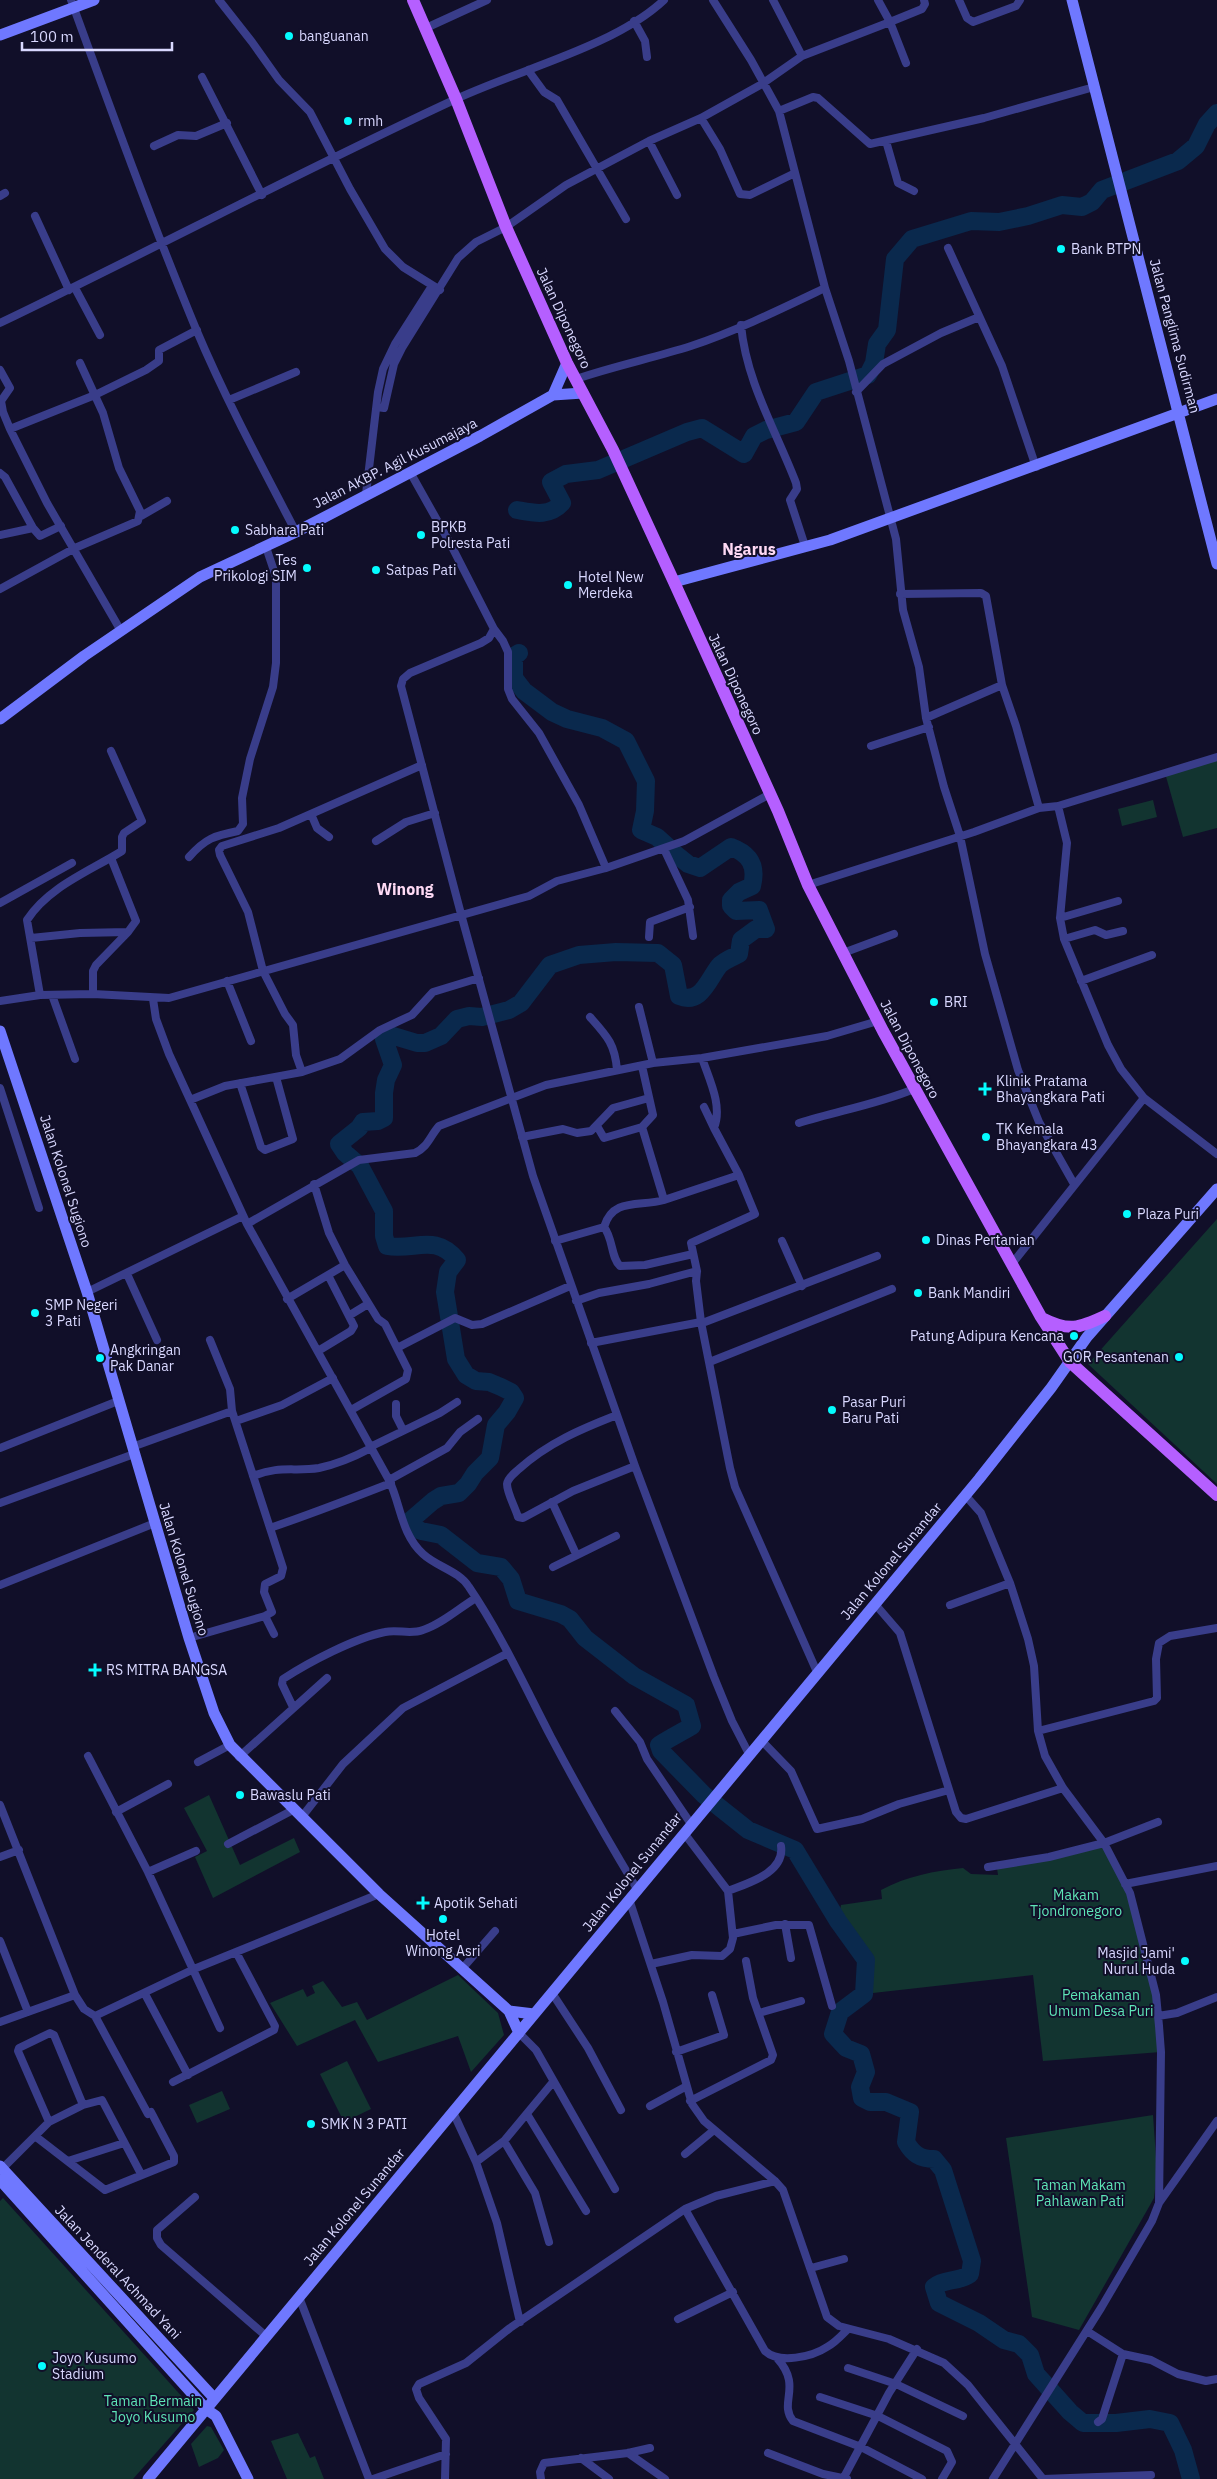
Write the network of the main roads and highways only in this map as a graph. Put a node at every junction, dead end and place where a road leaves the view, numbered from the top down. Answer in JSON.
{"nodes":[{"id":1,"x":94,"y":0,"type":"edge"},
{"id":2,"x":413,"y":0,"type":"edge"},
{"id":3,"x":1072,"y":0,"type":"edge"},
{"id":4,"x":73,"y":4,"type":"edge"},
{"id":5,"x":0,"y":35,"type":"edge"},
{"id":6,"x":567,"y":363,"type":"junction"},
{"id":7,"x":583,"y":394,"type":"junction"},
{"id":8,"x":553,"y":395,"type":"junction"},
{"id":9,"x":1217,"y":399,"type":"edge"},
{"id":10,"x":1180,"y":414,"type":"junction"},
{"id":11,"x":1217,"y":564,"type":"edge"},
{"id":12,"x":674,"y":582,"type":"junction"},
{"id":13,"x":0,"y":719,"type":"edge"},
{"id":14,"x":0,"y":1031,"type":"edge"},
{"id":15,"x":1217,"y":1189,"type":"edge"},
{"id":16,"x":1105,"y":1316,"type":"junction"},
{"id":17,"x":1041,"y":1318,"type":"junction"},
{"id":18,"x":1070,"y":1362,"type":"junction"},
{"id":19,"x":1217,"y":1495,"type":"edge"},
{"id":20,"x":509,"y":2011,"type":"junction"},
{"id":21,"x":534,"y":2014,"type":"junction"},
{"id":22,"x":519,"y":2033,"type":"junction"},
{"id":23,"x":1,"y":2172,"type":"edge"},
{"id":24,"x":214,"y":2398,"type":"junction"},
{"id":25,"x":206,"y":2409,"type":"junction"},
{"id":26,"x":216,"y":2416,"type":"junction"},
{"id":27,"x":148,"y":2479,"type":"edge"},
{"id":28,"x":248,"y":2479,"type":"edge"}],
"edges":[{"from":1,"to":4,"type":"main road"},
{"from":2,"to":6,"type":"main road","name":"Jalan Diponegoro"},
{"from":3,"to":10,"type":"main road","name":"Jalan Panglima Sudirman"},
{"from":4,"to":5,"type":"main road"},
{"from":6,"to":7,"type":"main road","name":"Jalan Diponegoro"},
{"from":6,"to":8,"type":"main road"},
{"from":7,"to":8,"type":"main road","name":"Jalan AKBP. Agil Kusumajaya"},
{"from":7,"to":12,"type":"main road","name":"Jalan Diponegoro"},
{"from":8,"to":13,"type":"main road","name":"Jalan AKBP. Agil Kusumajaya"},
{"from":9,"to":10,"type":"main road"},
{"from":10,"to":11,"type":"main road","name":"Jalan Panglima Sudirman"},
{"from":10,"to":12,"type":"main road"},
{"from":12,"to":17,"type":"main road","name":"Jalan Diponegoro"},
{"from":14,"to":20,"type":"main road","name":"Jalan Kolonel Sugiono"},
{"from":15,"to":16,"type":"main road","name":"Jalan Kolonel Sunandar"},
{"from":16,"to":17,"type":"main road"},
{"from":16,"to":18,"type":"main road","name":"Jalan Kolonel Sunandar"},
{"from":17,"to":18,"type":"main road","name":"Jalan Diponegoro"},
{"from":18,"to":19,"type":"main road","name":"Jalan Diponegoro"},
{"from":18,"to":21,"type":"main road","name":"Jalan Kolonel Sunandar"},
{"from":20,"to":21,"type":"main road"},
{"from":20,"to":22,"type":"main road","name":"Jalan Kolonel Sugiono"},
{"from":21,"to":22,"type":"main road","name":"Jalan Kolonel Sunandar"},
{"from":22,"to":24,"type":"main road","name":"Jalan Kolonel Sunandar"},
{"from":23,"to":24,"type":"main road","name":"Jalan Jenderal Achmad Yani"},
{"from":23,"to":25,"type":"main road","name":"Jalan Jenderal Achmad Yani"},
{"from":24,"to":25,"type":"main road","name":"Jalan Kolonel Sunandar"},
{"from":24,"to":26,"type":"main road"},
{"from":25,"to":26,"type":"main road","name":"Jalan Jenderal Achmad Yani"},
{"from":25,"to":27,"type":"main road","name":"Jalan Kolonel Sunandar"},
{"from":26,"to":28,"type":"main road"}]}
